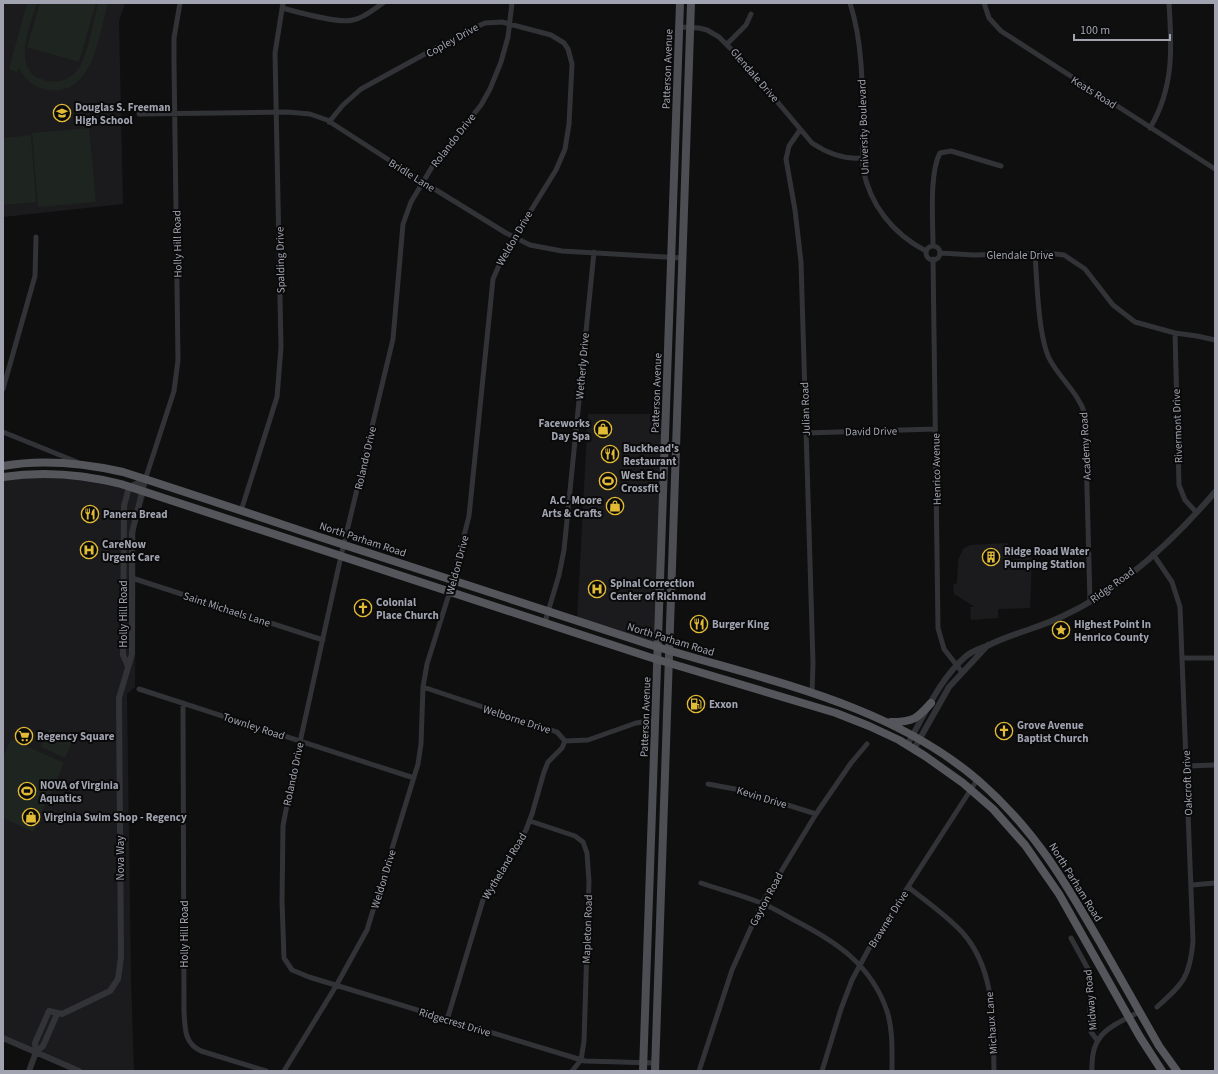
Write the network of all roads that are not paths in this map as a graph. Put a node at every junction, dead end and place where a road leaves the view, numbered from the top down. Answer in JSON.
{"nodes":[{"id":1,"x":180,"y":3,"type":"edge"},
{"id":2,"x":383,"y":3,"type":"edge"},
{"id":3,"x":512,"y":3,"type":"edge"},
{"id":4,"x":680,"y":3,"type":"edge"},
{"id":5,"x":691,"y":3,"type":"edge"},
{"id":6,"x":850,"y":3,"type":"edge"},
{"id":7,"x":984,"y":3,"type":"edge"},
{"id":8,"x":1169,"y":3,"type":"edge"},
{"id":9,"x":283,"y":5,"type":"edge"},
{"id":10,"x":751,"y":14,"type":"dead end"},
{"id":11,"x":509,"y":25,"type":"junction"},
{"id":12,"x":679,"y":27,"type":"junction"},
{"id":13,"x":690,"y":27,"type":"junction"},
{"id":14,"x":727,"y":44,"type":"junction"},
{"id":15,"x":570,"y":95,"type":"joint"},
{"id":16,"x":277,"y":112,"type":"junction"},
{"id":17,"x":175,"y":113,"type":"junction"},
{"id":18,"x":139,"y":114,"type":"dead end"},
{"id":19,"x":329,"y":122,"type":"junction"},
{"id":20,"x":1150,"y":128,"type":"junction"},
{"id":21,"x":800,"y":130,"type":"junction"},
{"id":22,"x":862,"y":158,"type":"junction"},
{"id":23,"x":1001,"y":166,"type":"dead end"},
{"id":24,"x":1215,"y":169,"type":"edge"},
{"id":25,"x":423,"y":182,"type":"junction"},
{"id":26,"x":36,"y":237,"type":"dead end"},
{"id":27,"x":513,"y":237,"type":"junction"},
{"id":28,"x":933,"y":246,"type":"junction"},
{"id":29,"x":926,"y":251,"type":"junction"},
{"id":30,"x":594,"y":252,"type":"junction"},
{"id":31,"x":940,"y":253,"type":"junction"},
{"id":32,"x":1035,"y":254,"type":"junction"},
{"id":33,"x":672,"y":257,"type":"junction"},
{"id":34,"x":682,"y":258,"type":"junction"},
{"id":35,"x":933,"y":259,"type":"junction"},
{"id":36,"x":1175,"y":333,"type":"junction"},
{"id":37,"x":1215,"y":340,"type":"edge"},
{"id":38,"x":3,"y":389,"type":"edge"},
{"id":39,"x":936,"y":429,"type":"junction"},
{"id":40,"x":3,"y":432,"type":"edge"},
{"id":41,"x":806,"y":433,"type":"junction"},
{"id":42,"x":84,"y":464,"type":"junction"},
{"id":43,"x":3,"y":466,"type":"edge"},
{"id":44,"x":3,"y":477,"type":"edge"},
{"id":45,"x":145,"y":480,"type":"junction"},
{"id":46,"x":129,"y":487,"type":"junction"},
{"id":47,"x":143,"y":491,"type":"junction"},
{"id":48,"x":1215,"y":492,"type":"edge"},
{"id":49,"x":241,"y":511,"type":"junction"},
{"id":50,"x":1197,"y":513,"type":"junction"},
{"id":51,"x":344,"y":545,"type":"junction"},
{"id":52,"x":1153,"y":554,"type":"junction"},
{"id":53,"x":342,"y":556,"type":"junction"},
{"id":54,"x":132,"y":578,"type":"junction"},
{"id":55,"x":453,"y":580,"type":"junction"},
{"id":56,"x":450,"y":591,"type":"junction"},
{"id":57,"x":1090,"y":602,"type":"junction"},
{"id":58,"x":549,"y":611,"type":"junction"},
{"id":59,"x":546,"y":622,"type":"junction"},
{"id":60,"x":322,"y":640,"type":"junction"},
{"id":61,"x":988,"y":646,"type":"junction"},
{"id":62,"x":658,"y":647,"type":"junction"},
{"id":63,"x":669,"y":650,"type":"junction"},
{"id":64,"x":1183,"y":658,"type":"junction"},
{"id":65,"x":1215,"y":658,"type":"edge"},
{"id":66,"x":658,"y":659,"type":"junction"},
{"id":67,"x":669,"y":662,"type":"junction"},
{"id":68,"x":956,"y":665,"type":"junction"},
{"id":69,"x":128,"y":666,"type":"junction"},
{"id":70,"x":962,"y":672,"type":"junction"},
{"id":71,"x":423,"y":687,"type":"junction"},
{"id":72,"x":139,"y":689,"type":"dead end"},
{"id":73,"x":812,"y":694,"type":"junction"},
{"id":74,"x":183,"y":703,"type":"junction"},
{"id":75,"x":931,"y":703,"type":"junction"},
{"id":76,"x":846,"y":705,"type":"junction"},
{"id":77,"x":816,"y":707,"type":"junction"},
{"id":78,"x":656,"y":720,"type":"junction"},
{"id":79,"x":889,"y":722,"type":"junction"},
{"id":80,"x":916,"y":737,"type":"junction"},
{"id":81,"x":300,"y":741,"type":"junction"},
{"id":82,"x":565,"y":741,"type":"junction"},
{"id":83,"x":868,"y":744,"type":"dead end"},
{"id":84,"x":911,"y":747,"type":"junction"},
{"id":85,"x":1215,"y":765,"type":"edge"},
{"id":86,"x":1187,"y":766,"type":"junction"},
{"id":87,"x":414,"y":778,"type":"junction"},
{"id":88,"x":978,"y":780,"type":"junction"},
{"id":89,"x":708,"y":784,"type":"dead end"},
{"id":90,"x":971,"y":789,"type":"junction"},
{"id":91,"x":816,"y":814,"type":"junction"},
{"id":92,"x":530,"y":821,"type":"junction"},
{"id":93,"x":701,"y":883,"type":"dead end"},
{"id":94,"x":1215,"y":883,"type":"edge"},
{"id":95,"x":1192,"y":885,"type":"junction"},
{"id":96,"x":908,"y":887,"type":"junction"},
{"id":97,"x":762,"y":903,"type":"junction"},
{"id":98,"x":284,"y":938,"type":"joint"},
{"id":99,"x":1071,"y":938,"type":"dead end"},
{"id":100,"x":861,"y":964,"type":"junction"},
{"id":101,"x":336,"y":986,"type":"junction"},
{"id":102,"x":1157,"y":1007,"type":"dead end"},
{"id":103,"x":1140,"y":1012,"type":"junction"},
{"id":104,"x":57,"y":1014,"type":"junction"},
{"id":105,"x":1129,"y":1017,"type":"junction"},
{"id":106,"x":447,"y":1020,"type":"junction"},
{"id":107,"x":3,"y":1038,"type":"edge"},
{"id":108,"x":1097,"y":1040,"type":"junction"},
{"id":109,"x":36,"y":1052,"type":"junction"},
{"id":110,"x":581,"y":1060,"type":"junction"},
{"id":111,"x":643,"y":1067,"type":"edge"},
{"id":112,"x":655,"y":1067,"type":"edge"},
{"id":113,"x":28,"y":1071,"type":"edge"},
{"id":114,"x":79,"y":1071,"type":"edge"},
{"id":115,"x":266,"y":1071,"type":"edge"},
{"id":116,"x":284,"y":1071,"type":"edge"},
{"id":117,"x":572,"y":1071,"type":"edge"},
{"id":118,"x":699,"y":1071,"type":"edge"},
{"id":119,"x":822,"y":1071,"type":"edge"},
{"id":120,"x":892,"y":1071,"type":"edge"},
{"id":121,"x":994,"y":1071,"type":"edge"},
{"id":122,"x":1092,"y":1071,"type":"edge"},
{"id":123,"x":1162,"y":1071,"type":"edge"},
{"id":124,"x":1177,"y":1071,"type":"edge"}],
"edges":[{"from":1,"to":17,"type":"street","name":"Holly Hill Road"},
{"from":2,"to":9,"type":"street"},
{"from":3,"to":11,"type":"street","name":"Rolando Drive"},
{"from":4,"to":12,"type":"main road","name":"Patterson Avenue"},
{"from":5,"to":13,"type":"main road","name":"Patterson Avenue"},
{"from":6,"to":22,"type":"street","name":"University Boulevard"},
{"from":7,"to":20,"type":"street","name":"Keats Road"},
{"from":8,"to":20,"type":"street"},
{"from":9,"to":16,"type":"street","name":"Spalding Drive"},
{"from":10,"to":14,"type":"street"},
{"from":11,"to":15,"type":"street","name":"Copley Drive"},
{"from":11,"to":19,"type":"street","name":"Copley Drive"},
{"from":11,"to":25,"type":"street","name":"Rolando Drive"},
{"from":12,"to":13,"type":"street","name":"Glendale Drive"},
{"from":12,"to":33,"type":"main road","name":"Patterson Avenue"},
{"from":13,"to":14,"type":"street","name":"Glendale Drive"},
{"from":13,"to":34,"type":"main road","name":"Patterson Avenue"},
{"from":14,"to":21,"type":"street","name":"Glendale Drive"},
{"from":15,"to":27,"type":"street","name":"Weldon Drive"},
{"from":16,"to":17,"type":"street","name":"Bridle Lane"},
{"from":16,"to":19,"type":"street","name":"Bridle Lane"},
{"from":16,"to":49,"type":"street","name":"Spalding Drive"},
{"from":17,"to":18,"type":"street","name":"Bridle Lane"},
{"from":17,"to":45,"type":"street","name":"Holly Hill Road"},
{"from":19,"to":25,"type":"street","name":"Bridle Lane"},
{"from":20,"to":24,"type":"street","name":"Keats Road"},
{"from":21,"to":22,"type":"street","name":"Glendale Drive"},
{"from":21,"to":41,"type":"street","name":"Julian Road"},
{"from":22,"to":29,"type":"street","name":"University Boulevard"},
{"from":23,"to":28,"type":"street"},
{"from":25,"to":27,"type":"street","name":"Bridle Lane"},
{"from":25,"to":51,"type":"street","name":"Rolando Drive"},
{"from":26,"to":38,"type":"street"},
{"from":27,"to":30,"type":"street","name":"Bridle Lane"},
{"from":27,"to":55,"type":"street","name":"Weldon Drive"},
{"from":28,"to":29,"type":"street"},
{"from":28,"to":31,"type":"street"},
{"from":29,"to":35,"type":"street"},
{"from":30,"to":33,"type":"street","name":"Bridle Lane"},
{"from":30,"to":58,"type":"street","name":"Wetherly Drive"},
{"from":31,"to":32,"type":"street","name":"Glendale Drive"},
{"from":31,"to":35,"type":"street"},
{"from":32,"to":36,"type":"street","name":"Glendale Drive"},
{"from":32,"to":57,"type":"street","name":"Academy Road"},
{"from":33,"to":34,"type":"street","name":"Bridle Lane"},
{"from":33,"to":62,"type":"main road","name":"Patterson Avenue"},
{"from":34,"to":63,"type":"main road","name":"Patterson Avenue"},
{"from":35,"to":39,"type":"street","name":"Henrico Avenue"},
{"from":36,"to":37,"type":"street","name":"Glendale Drive"},
{"from":36,"to":50,"type":"street","name":"Rivermont Drive"},
{"from":39,"to":41,"type":"street","name":"David Drive"},
{"from":39,"to":68,"type":"street","name":"Henrico Avenue"},
{"from":40,"to":42,"type":"street"},
{"from":41,"to":73,"type":"street","name":"Julian Road"},
{"from":42,"to":43,"type":"highway","name":"North Parham Road"},
{"from":42,"to":45,"type":"highway","name":"North Parham Road"},
{"from":44,"to":46,"type":"highway","name":"North Parham Road"},
{"from":45,"to":46,"type":"street"},
{"from":45,"to":47,"type":"street","name":"Holly Hill Road"},
{"from":45,"to":49,"type":"highway","name":"North Parham Road"},
{"from":46,"to":47,"type":"highway","name":"North Parham Road"},
{"from":46,"to":69,"type":"street","name":"Holly Hill Road"},
{"from":47,"to":53,"type":"highway","name":"North Parham Road"},
{"from":47,"to":54,"type":"street","name":"Holly Hill Road"},
{"from":48,"to":50,"type":"street","name":"Ridge Road"},
{"from":49,"to":51,"type":"highway","name":"North Parham Road"},
{"from":50,"to":52,"type":"street","name":"Ridge Road"},
{"from":51,"to":53,"type":"street","name":"Rolando Drive"},
{"from":51,"to":55,"type":"highway","name":"North Parham Road"},
{"from":52,"to":57,"type":"street","name":"Ridge Road"},
{"from":52,"to":64,"type":"street","name":"Oakcroft Drive"},
{"from":53,"to":56,"type":"highway","name":"North Parham Road"},
{"from":53,"to":60,"type":"street","name":"Rolando Drive"},
{"from":54,"to":60,"type":"street","name":"Saint Michaels Lane"},
{"from":54,"to":69,"type":"street","name":"Holly Hill Road"},
{"from":55,"to":56,"type":"street","name":"Weldon Drive"},
{"from":55,"to":58,"type":"highway","name":"North Parham Road"},
{"from":56,"to":59,"type":"highway","name":"North Parham Road"},
{"from":56,"to":71,"type":"street","name":"Weldon Drive"},
{"from":57,"to":61,"type":"street","name":"Ridge Road"},
{"from":58,"to":59,"type":"street","name":"Wetherly Drive"},
{"from":58,"to":62,"type":"highway","name":"North Parham Road"},
{"from":59,"to":66,"type":"highway","name":"North Parham Road"},
{"from":60,"to":81,"type":"street","name":"Rolando Drive"},
{"from":61,"to":68,"type":"street","name":"Ridge Road"},
{"from":61,"to":70,"type":"street","name":"Ridge Road"},
{"from":62,"to":63,"type":"highway","name":"North Parham Road"},
{"from":62,"to":66,"type":"main road","name":"Patterson Avenue"},
{"from":63,"to":67,"type":"main road","name":"Patterson Avenue"},
{"from":63,"to":73,"type":"highway","name":"North Parham Road"},
{"from":64,"to":65,"type":"street"},
{"from":64,"to":86,"type":"street","name":"Oakcroft Drive"},
{"from":66,"to":67,"type":"highway","name":"North Parham Road"},
{"from":66,"to":78,"type":"main road","name":"Patterson Avenue"},
{"from":67,"to":77,"type":"highway","name":"North Parham Road"},
{"from":67,"to":112,"type":"main road","name":"Patterson Avenue"},
{"from":68,"to":70,"type":"street","name":"Henrico Avenue"},
{"from":68,"to":75,"type":"street","name":"Ridge Road"},
{"from":69,"to":104,"type":"street","name":"Nova Way"},
{"from":70,"to":80,"type":"street","name":"Ridge Road"},
{"from":71,"to":82,"type":"street","name":"Welborne Drive"},
{"from":71,"to":87,"type":"street","name":"Weldon Drive"},
{"from":72,"to":74,"type":"street","name":"Townley Road"},
{"from":73,"to":76,"type":"highway","name":"North Parham Road"},
{"from":74,"to":81,"type":"street","name":"Townley Road"},
{"from":74,"to":115,"type":"street","name":"Holly Hill Road"},
{"from":75,"to":79,"type":"highway"},
{"from":75,"to":80,"type":"street","name":"Ridge Road"},
{"from":76,"to":77,"type":"highway"},
{"from":76,"to":79,"type":"highway","name":"North Parham Road"},
{"from":77,"to":84,"type":"highway","name":"North Parham Road"},
{"from":78,"to":82,"type":"street"},
{"from":78,"to":111,"type":"main road","name":"Patterson Avenue"},
{"from":79,"to":80,"type":"highway","name":"North Parham Road"},
{"from":80,"to":84,"type":"street","name":"Ridge Road"},
{"from":80,"to":88,"type":"highway","name":"North Parham Road"},
{"from":81,"to":87,"type":"street","name":"Townley Road"},
{"from":81,"to":98,"type":"street","name":"Rolando Drive"},
{"from":82,"to":92,"type":"street","name":"Wytheland Road"},
{"from":83,"to":91,"type":"street","name":"Gayton Road"},
{"from":84,"to":90,"type":"highway","name":"North Parham Road"},
{"from":85,"to":86,"type":"street"},
{"from":86,"to":95,"type":"street","name":"Oakcroft Drive"},
{"from":87,"to":101,"type":"street","name":"Weldon Drive"},
{"from":88,"to":90,"type":"street","name":"Brawner Drive"},
{"from":88,"to":103,"type":"highway","name":"North Parham Road"},
{"from":89,"to":91,"type":"street","name":"Kevin Drive"},
{"from":90,"to":96,"type":"street","name":"Brawner Drive"},
{"from":90,"to":105,"type":"highway","name":"North Parham Road"},
{"from":91,"to":97,"type":"street","name":"Gayton Road"},
{"from":92,"to":106,"type":"street","name":"Wytheland Road"},
{"from":92,"to":110,"type":"street","name":"Mapleton Road"},
{"from":93,"to":97,"type":"street"},
{"from":94,"to":95,"type":"street"},
{"from":95,"to":102,"type":"street","name":"Oakcroft Drive"},
{"from":96,"to":100,"type":"street","name":"Brawner Drive"},
{"from":96,"to":121,"type":"street","name":"Michaux Lane"},
{"from":97,"to":100,"type":"street"},
{"from":97,"to":118,"type":"street","name":"Gayton Road"},
{"from":98,"to":101,"type":"street","name":"Ridgecrest Drive"},
{"from":99,"to":108,"type":"street","name":"Midway Road"},
{"from":100,"to":119,"type":"street","name":"Brawner Drive"},
{"from":100,"to":120,"type":"street"},
{"from":101,"to":106,"type":"street","name":"Ridgecrest Drive"},
{"from":101,"to":116,"type":"street","name":"Weldon Drive"},
{"from":103,"to":105,"type":"street","name":"Midway Road"},
{"from":103,"to":124,"type":"highway","name":"North Parham Road"},
{"from":104,"to":109,"type":"street"},
{"from":104,"to":109,"type":"street"},
{"from":105,"to":108,"type":"street","name":"Midway Road"},
{"from":105,"to":123,"type":"highway","name":"North Parham Road"},
{"from":106,"to":110,"type":"street","name":"Ridgecrest Drive"},
{"from":107,"to":109,"type":"street"},
{"from":108,"to":122,"type":"street","name":"Midway Road"},
{"from":109,"to":113,"type":"street"},
{"from":109,"to":114,"type":"street"},
{"from":110,"to":111,"type":"street","name":"Ridgecrest Drive"},
{"from":110,"to":117,"type":"street"},
{"from":111,"to":112,"type":"street","name":"Ridgecrest Drive"}]}
